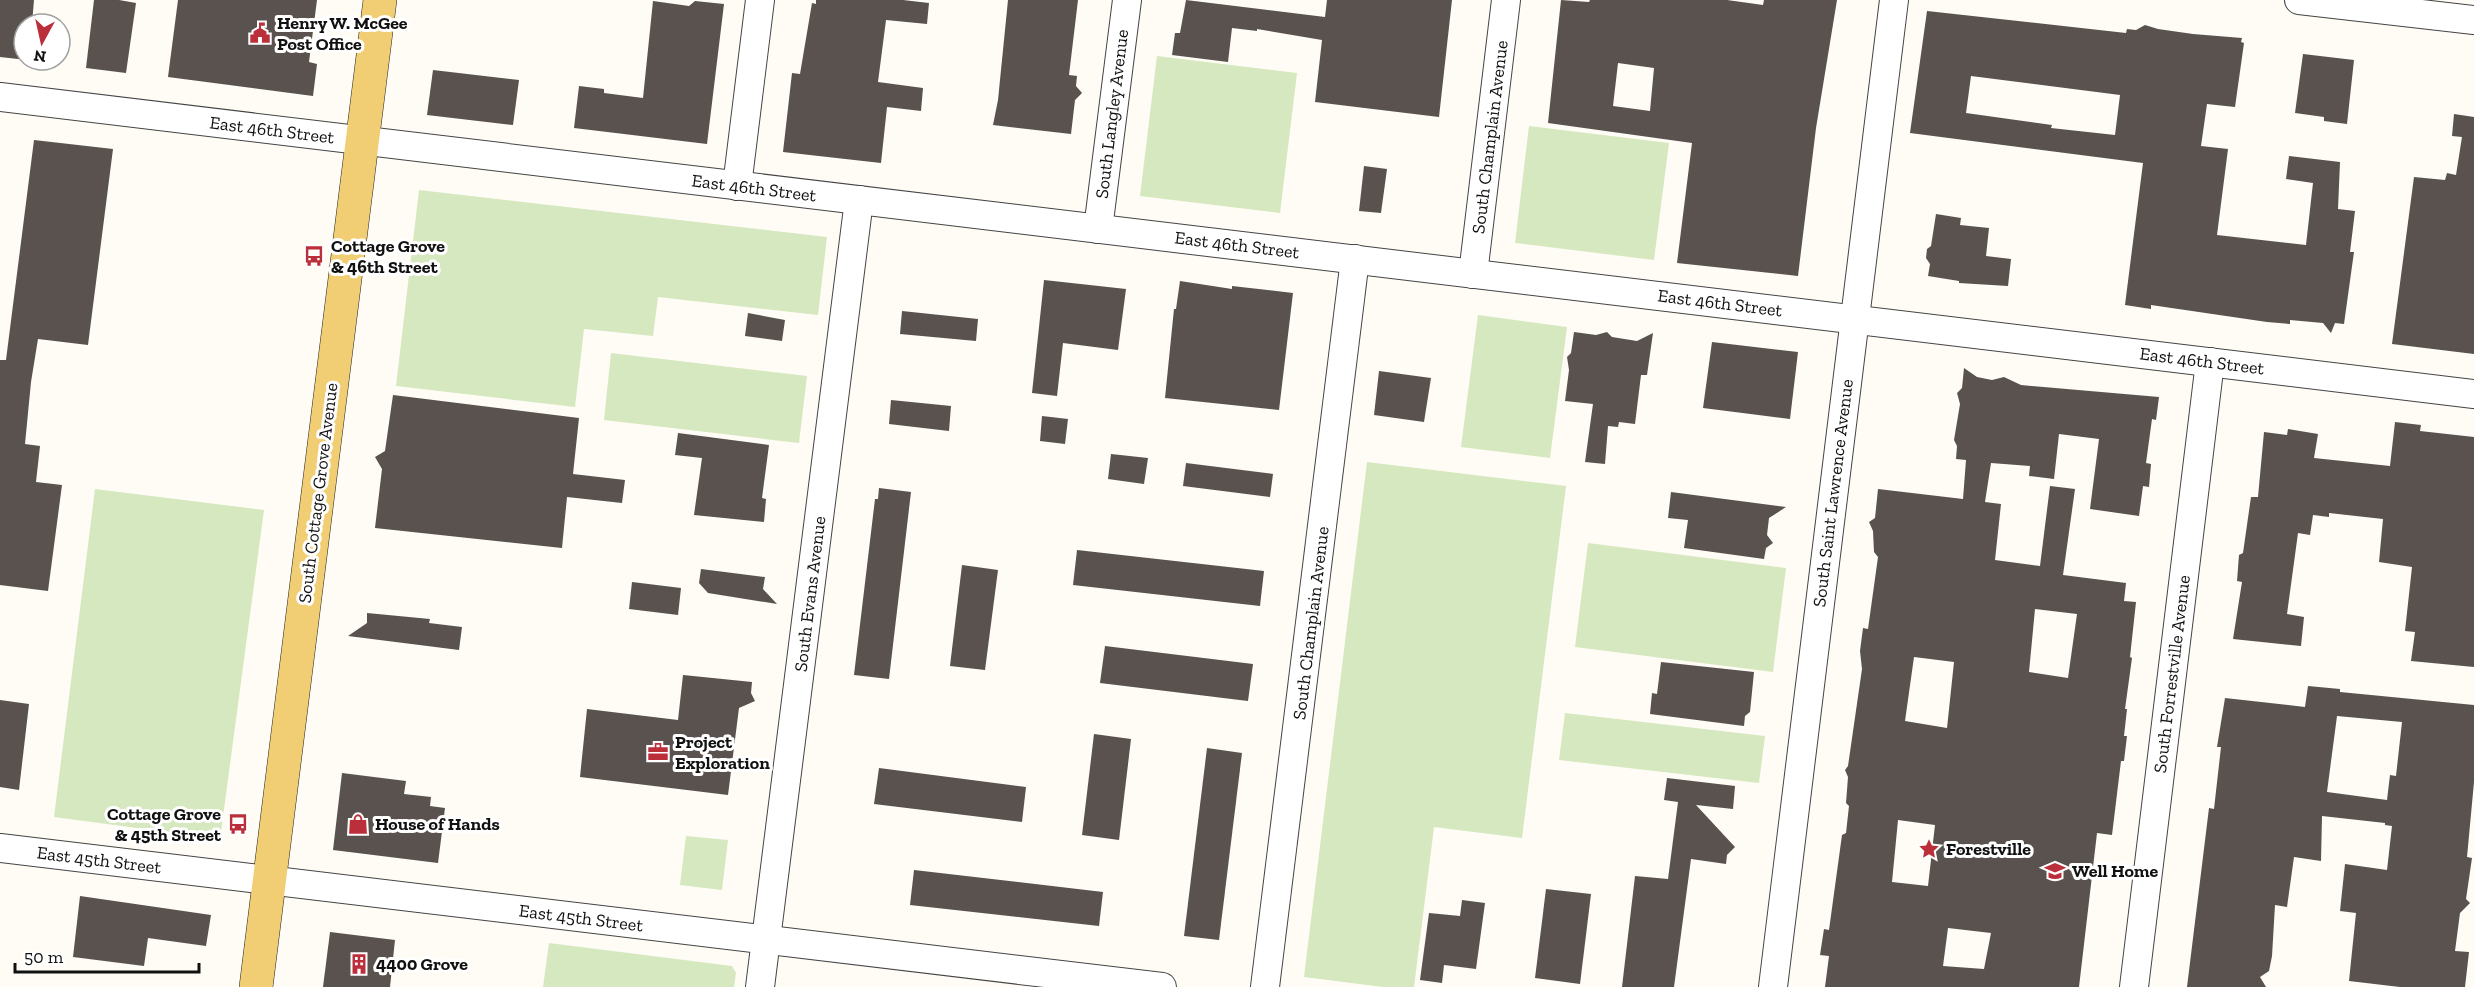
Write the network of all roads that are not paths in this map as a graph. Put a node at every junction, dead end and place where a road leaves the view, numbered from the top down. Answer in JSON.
{"nodes":[{"id":1,"x":380,"y":0,"type":"edge"},
{"id":2,"x":760,"y":0,"type":"edge"},
{"id":3,"x":1126,"y":0,"type":"edge"},
{"id":4,"x":1506,"y":0,"type":"edge"},
{"id":5,"x":1893,"y":0,"type":"edge"},
{"id":6,"x":2299,"y":0,"type":"edge"},
{"id":7,"x":2474,"y":20,"type":"edge"},
{"id":8,"x":0,"y":97,"type":"edge"},
{"id":9,"x":362,"y":141,"type":"junction"},
{"id":10,"x":737,"y":186,"type":"junction"},
{"id":11,"x":860,"y":200,"type":"junction"},
{"id":12,"x":1098,"y":229,"type":"junction"},
{"id":13,"x":1355,"y":260,"type":"junction"},
{"id":14,"x":1473,"y":274,"type":"junction"},
{"id":15,"x":1855,"y":319,"type":"junction"},
{"id":16,"x":2210,"y":362,"type":"junction"},
{"id":17,"x":2474,"y":394,"type":"edge"},
{"id":18,"x":0,"y":848,"type":"edge"},
{"id":19,"x":269,"y":880,"type":"junction"},
{"id":20,"x":766,"y":940,"type":"junction"},
{"id":21,"x":256,"y":987,"type":"edge"},
{"id":22,"x":760,"y":987,"type":"edge"},
{"id":23,"x":1162,"y":987,"type":"edge"},
{"id":24,"x":1265,"y":987,"type":"edge"},
{"id":25,"x":1773,"y":987,"type":"edge"},
{"id":26,"x":2134,"y":987,"type":"edge"}],
"edges":[{"from":1,"to":9,"type":"main road","name":"South Cottage Grove Avenue"},
{"from":2,"to":10,"type":"street"},
{"from":3,"to":12,"type":"street","name":"South Langley Avenue"},
{"from":4,"to":14,"type":"street","name":"South Champlain Avenue"},
{"from":5,"to":15,"type":"street","name":"South Saint Lawrence Avenue"},
{"from":6,"to":7,"type":"street"},
{"from":8,"to":9,"type":"street","name":"East 46th Street"},
{"from":9,"to":10,"type":"street","name":"East 46th Street"},
{"from":9,"to":19,"type":"main road","name":"South Cottage Grove Avenue"},
{"from":10,"to":11,"type":"street","name":"East 46th Street"},
{"from":11,"to":12,"type":"street","name":"East 46th Street"},
{"from":11,"to":20,"type":"street","name":"South Evans Avenue"},
{"from":12,"to":13,"type":"street","name":"East 46th Street"},
{"from":13,"to":14,"type":"street","name":"East 46th Street"},
{"from":13,"to":24,"type":"street","name":"South Champlain Avenue"},
{"from":14,"to":15,"type":"street","name":"East 46th Street"},
{"from":15,"to":16,"type":"street","name":"East 46th Street"},
{"from":15,"to":25,"type":"street","name":"South Saint Lawrence Avenue"},
{"from":16,"to":17,"type":"street","name":"East 46th Street"},
{"from":16,"to":26,"type":"street","name":"South Forrestville Avenue"},
{"from":18,"to":19,"type":"street","name":"East 45th Street"},
{"from":19,"to":20,"type":"street","name":"East 45th Street"},
{"from":19,"to":21,"type":"main road","name":"South Cottage Grove Avenue"},
{"from":20,"to":22,"type":"street","name":"South Evans Avenue"},
{"from":20,"to":23,"type":"street","name":"East 45th Street"}]}
